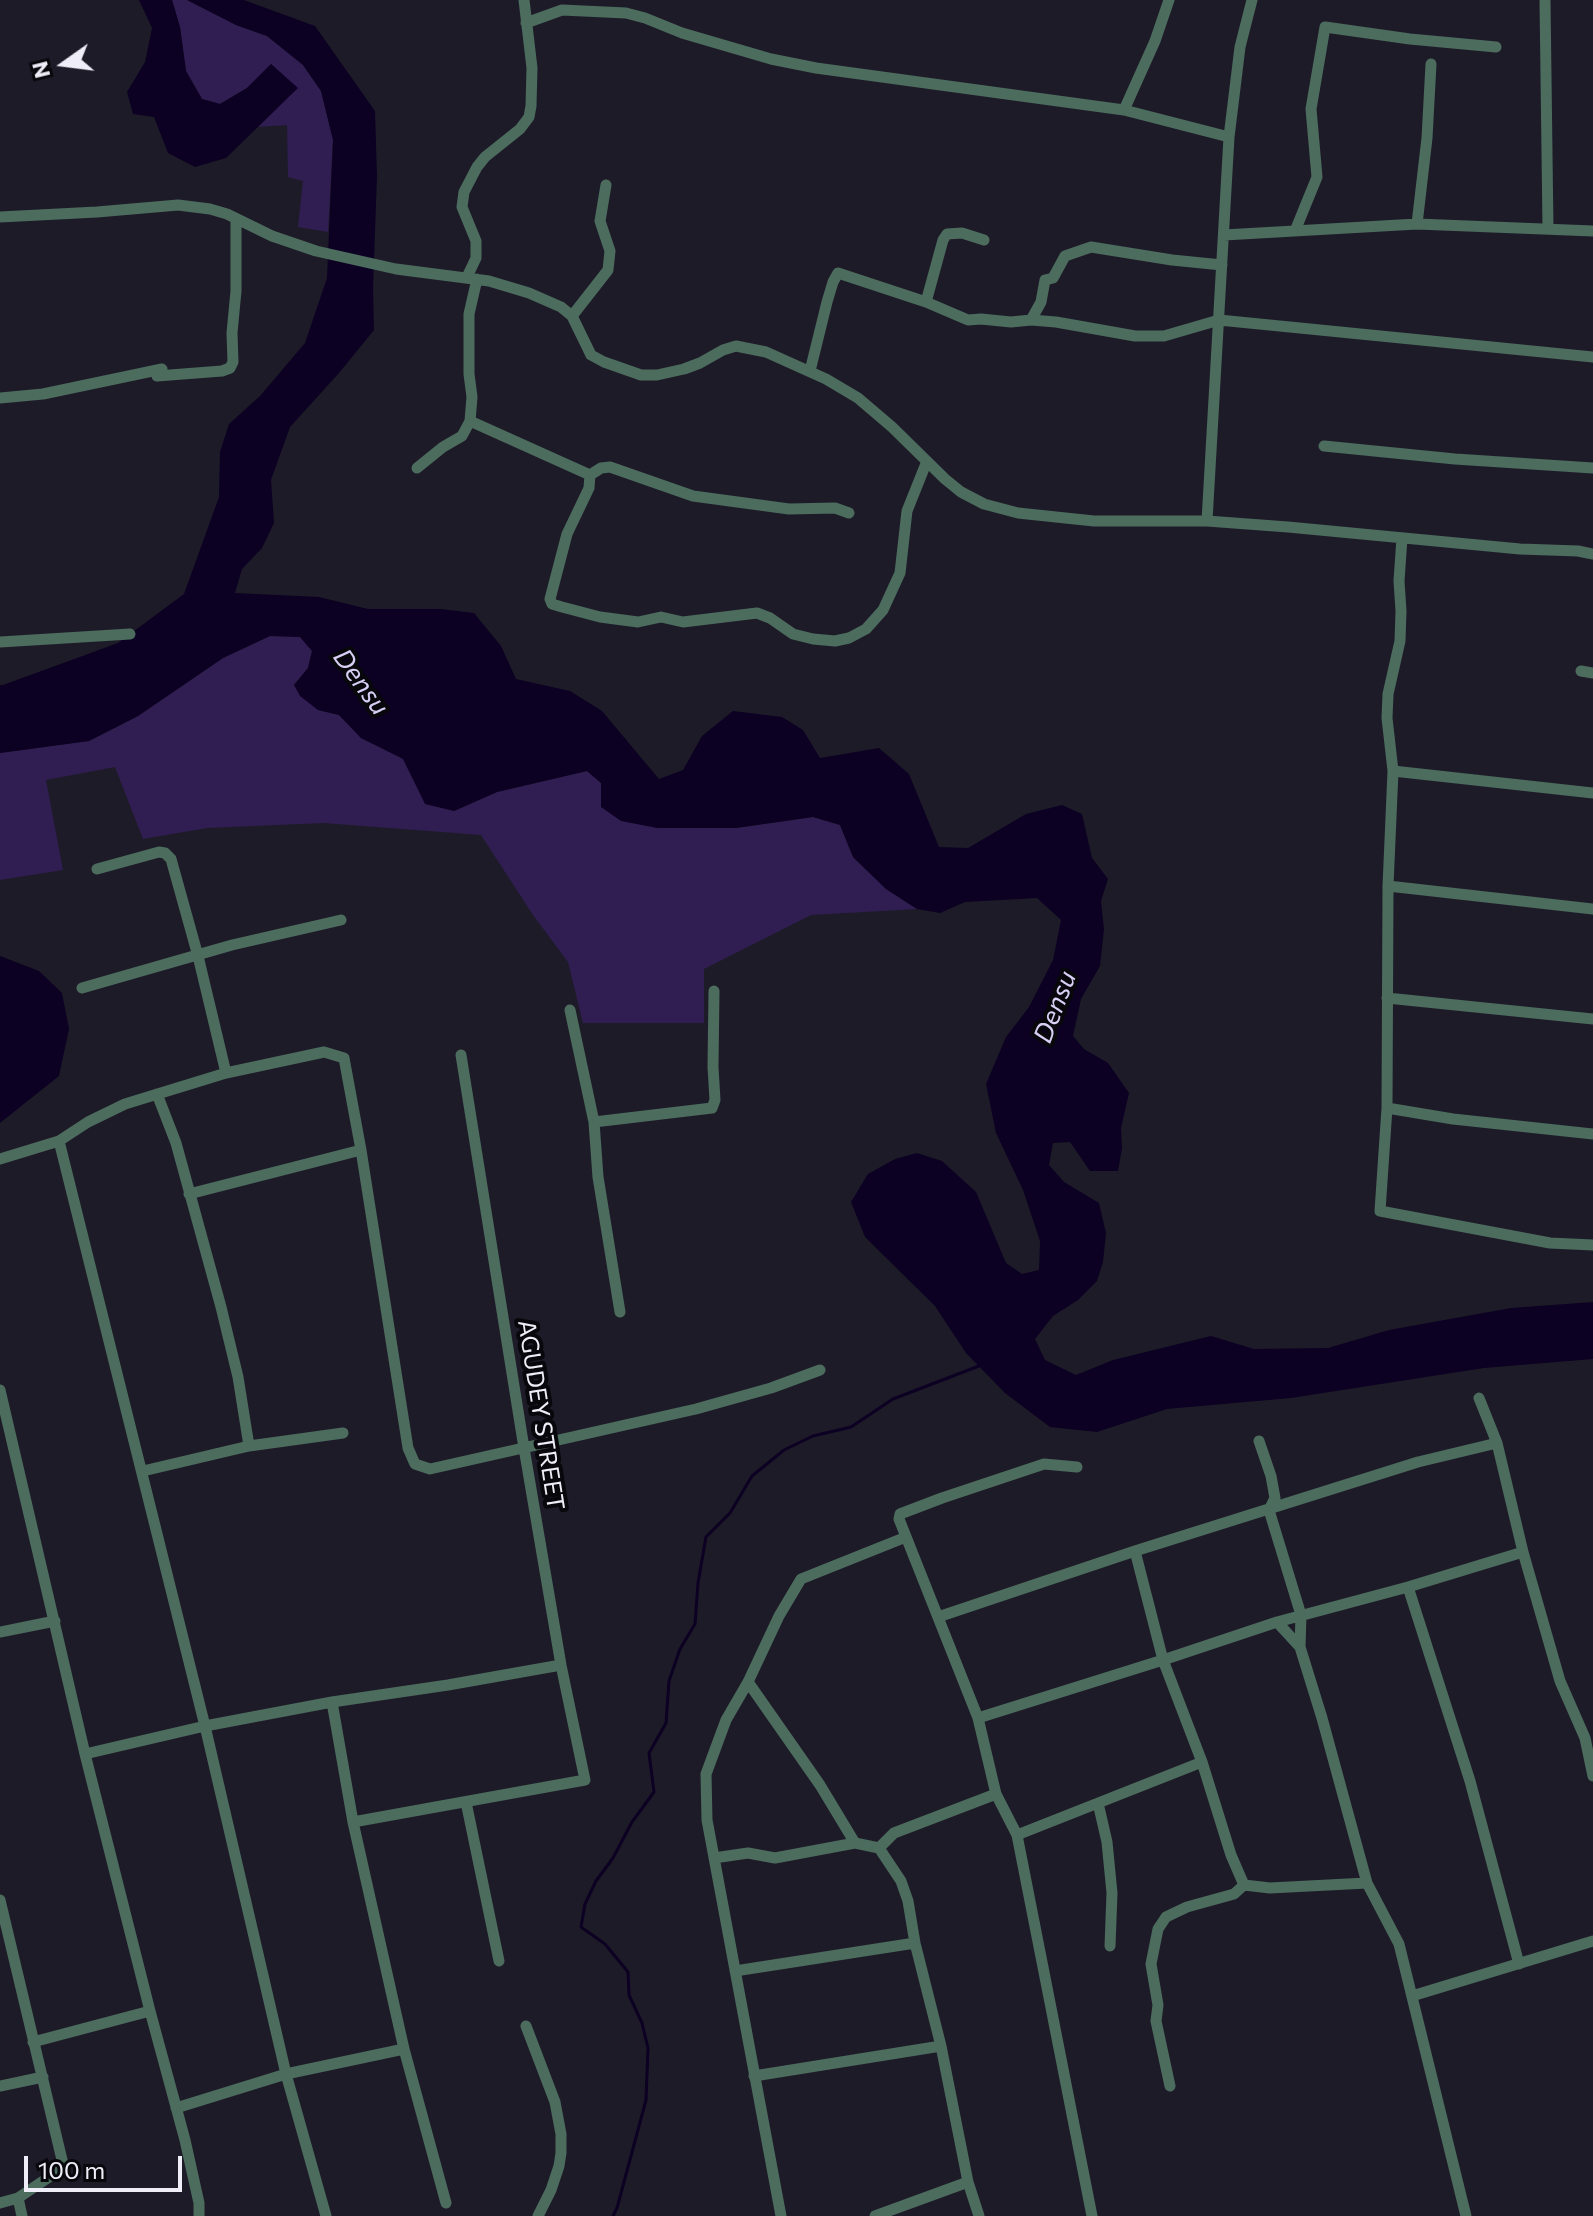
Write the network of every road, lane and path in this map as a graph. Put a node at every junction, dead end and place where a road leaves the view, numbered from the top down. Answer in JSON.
{"nodes":[{"id":1,"x":524,"y":0,"type":"edge"},
{"id":2,"x":606,"y":0,"type":"edge"},
{"id":3,"x":1169,"y":0,"type":"edge"},
{"id":4,"x":1252,"y":0,"type":"edge"},
{"id":5,"x":1545,"y":0,"type":"edge"},
{"id":6,"x":599,"y":11,"type":"junction"},
{"id":7,"x":526,"y":23,"type":"junction"},
{"id":8,"x":1496,"y":47,"type":"dead end"},
{"id":9,"x":1431,"y":64,"type":"dead end"},
{"id":10,"x":1124,"y":110,"type":"junction"},
{"id":11,"x":1229,"y":137,"type":"junction"},
{"id":12,"x":606,"y":185,"type":"dead end"},
{"id":13,"x":0,"y":217,"type":"edge"},
{"id":14,"x":236,"y":219,"type":"junction"},
{"id":15,"x":1417,"y":224,"type":"junction"},
{"id":16,"x":1548,"y":229,"type":"junction"},
{"id":17,"x":1295,"y":231,"type":"junction"},
{"id":18,"x":1593,"y":231,"type":"edge"},
{"id":19,"x":1224,"y":235,"type":"junction"},
{"id":20,"x":984,"y":240,"type":"dead end"},
{"id":21,"x":1222,"y":265,"type":"junction"},
{"id":22,"x":472,"y":278,"type":"junction"},
{"id":23,"x":926,"y":302,"type":"junction"},
{"id":24,"x":572,"y":316,"type":"junction"},
{"id":25,"x":1031,"y":320,"type":"junction"},
{"id":26,"x":1219,"y":320,"type":"junction"},
{"id":27,"x":1593,"y":357,"type":"edge"},
{"id":28,"x":810,"y":371,"type":"junction"},
{"id":29,"x":0,"y":398,"type":"edge"},
{"id":30,"x":470,"y":421,"type":"junction"},
{"id":31,"x":1324,"y":446,"type":"dead end"},
{"id":32,"x":927,"y":461,"type":"junction"},
{"id":33,"x":417,"y":468,"type":"dead end"},
{"id":34,"x":1593,"y":468,"type":"edge"},
{"id":35,"x":590,"y":475,"type":"junction"},
{"id":36,"x":849,"y":513,"type":"dead end"},
{"id":37,"x":1207,"y":521,"type":"junction"},
{"id":38,"x":1402,"y":538,"type":"junction"},
{"id":39,"x":1593,"y":554,"type":"edge"},
{"id":40,"x":130,"y":634,"type":"dead end"},
{"id":41,"x":0,"y":642,"type":"edge"},
{"id":42,"x":1393,"y":771,"type":"junction"},
{"id":43,"x":1593,"y":793,"type":"edge"},
{"id":44,"x":97,"y":869,"type":"dead end"},
{"id":45,"x":1388,"y":886,"type":"junction"},
{"id":46,"x":1593,"y":909,"type":"edge"},
{"id":47,"x":341,"y":920,"type":"dead end"},
{"id":48,"x":198,"y":956,"type":"junction"},
{"id":49,"x":82,"y":988,"type":"dead end"},
{"id":50,"x":714,"y":991,"type":"dead end"},
{"id":51,"x":1387,"y":998,"type":"junction"},
{"id":52,"x":570,"y":1010,"type":"dead end"},
{"id":53,"x":1593,"y":1019,"type":"edge"},
{"id":54,"x":461,"y":1055,"type":"dead end"},
{"id":55,"x":226,"y":1073,"type":"junction"},
{"id":56,"x":157,"y":1094,"type":"junction"},
{"id":57,"x":1387,"y":1108,"type":"junction"},
{"id":58,"x":594,"y":1122,"type":"junction"},
{"id":59,"x":1593,"y":1134,"type":"edge"},
{"id":60,"x":59,"y":1141,"type":"junction"},
{"id":61,"x":361,"y":1150,"type":"junction"},
{"id":62,"x":0,"y":1159,"type":"edge"},
{"id":63,"x":189,"y":1194,"type":"junction"},
{"id":64,"x":1593,"y":1245,"type":"edge"},
{"id":65,"x":620,"y":1312,"type":"dead end"},
{"id":66,"x":820,"y":1370,"type":"dead end"},
{"id":67,"x":0,"y":1390,"type":"edge"},
{"id":68,"x":1479,"y":1398,"type":"dead end"},
{"id":69,"x":343,"y":1433,"type":"dead end"},
{"id":70,"x":1259,"y":1441,"type":"dead end"},
{"id":71,"x":1497,"y":1443,"type":"junction"},
{"id":72,"x":249,"y":1446,"type":"junction"},
{"id":73,"x":524,"y":1448,"type":"junction"},
{"id":74,"x":1077,"y":1467,"type":"dead end"},
{"id":75,"x":143,"y":1471,"type":"junction"},
{"id":76,"x":1269,"y":1510,"type":"junction"},
{"id":77,"x":906,"y":1537,"type":"junction"},
{"id":78,"x":1135,"y":1551,"type":"junction"},
{"id":79,"x":1523,"y":1552,"type":"junction"},
{"id":80,"x":1408,"y":1587,"type":"junction"},
{"id":81,"x":1301,"y":1615,"type":"junction"},
{"id":82,"x":938,"y":1617,"type":"junction"},
{"id":83,"x":55,"y":1621,"type":"junction"},
{"id":84,"x":1277,"y":1622,"type":"junction"},
{"id":85,"x":0,"y":1632,"type":"edge"},
{"id":86,"x":1300,"y":1647,"type":"junction"},
{"id":87,"x":1163,"y":1660,"type":"junction"},
{"id":88,"x":561,"y":1665,"type":"junction"},
{"id":89,"x":748,"y":1682,"type":"junction"},
{"id":90,"x":332,"y":1702,"type":"junction"},
{"id":91,"x":978,"y":1718,"type":"junction"},
{"id":92,"x":205,"y":1726,"type":"junction"},
{"id":93,"x":85,"y":1754,"type":"junction"},
{"id":94,"x":1202,"y":1762,"type":"junction"},
{"id":95,"x":1593,"y":1776,"type":"edge"},
{"id":96,"x":996,"y":1794,"type":"junction"},
{"id":97,"x":466,"y":1802,"type":"junction"},
{"id":98,"x":1098,"y":1803,"type":"junction"},
{"id":99,"x":353,"y":1822,"type":"junction"},
{"id":100,"x":1017,"y":1835,"type":"junction"},
{"id":101,"x":855,"y":1843,"type":"junction"},
{"id":102,"x":879,"y":1848,"type":"junction"},
{"id":103,"x":714,"y":1858,"type":"junction"},
{"id":104,"x":1367,"y":1883,"type":"junction"},
{"id":105,"x":1244,"y":1885,"type":"junction"},
{"id":106,"x":0,"y":1900,"type":"edge"},
{"id":107,"x":1593,"y":1941,"type":"edge"},
{"id":108,"x":915,"y":1943,"type":"junction"},
{"id":109,"x":1110,"y":1946,"type":"dead end"},
{"id":110,"x":499,"y":1961,"type":"dead end"},
{"id":111,"x":1519,"y":1964,"type":"junction"},
{"id":112,"x":735,"y":1971,"type":"junction"},
{"id":113,"x":1435,"y":1991,"type":"junction"},
{"id":114,"x":1412,"y":1996,"type":"junction"},
{"id":115,"x":150,"y":2011,"type":"junction"},
{"id":116,"x":1415,"y":2012,"type":"junction"},
{"id":117,"x":526,"y":2026,"type":"dead end"},
{"id":118,"x":33,"y":2042,"type":"junction"},
{"id":119,"x":941,"y":2046,"type":"junction"},
{"id":120,"x":404,"y":2049,"type":"junction"},
{"id":121,"x":286,"y":2074,"type":"junction"},
{"id":122,"x":754,"y":2076,"type":"junction"},
{"id":123,"x":43,"y":2077,"type":"junction"},
{"id":124,"x":0,"y":2086,"type":"edge"},
{"id":125,"x":1170,"y":2086,"type":"dead end"},
{"id":126,"x":176,"y":2108,"type":"junction"},
{"id":127,"x":968,"y":2182,"type":"junction"},
{"id":128,"x":18,"y":2198,"type":"junction"},
{"id":129,"x":0,"y":2203,"type":"edge"},
{"id":130,"x":446,"y":2203,"type":"dead end"},
{"id":131,"x":22,"y":2216,"type":"edge"},
{"id":132,"x":199,"y":2216,"type":"edge"},
{"id":133,"x":326,"y":2216,"type":"edge"},
{"id":134,"x":538,"y":2216,"type":"edge"},
{"id":135,"x":781,"y":2216,"type":"edge"},
{"id":136,"x":875,"y":2216,"type":"edge"},
{"id":137,"x":979,"y":2216,"type":"edge"},
{"id":138,"x":1092,"y":2216,"type":"edge"},
{"id":139,"x":1466,"y":2216,"type":"edge"}],
"edges":[{"from":1,"to":7,"type":"street"},
{"from":2,"to":6,"type":"street"},
{"from":3,"to":10,"type":"street"},
{"from":4,"to":11,"type":"street"},
{"from":5,"to":16,"type":"street"},
{"from":6,"to":7,"type":"street"},
{"from":6,"to":10,"type":"street"},
{"from":7,"to":22,"type":"street"},
{"from":8,"to":17,"type":"street"},
{"from":9,"to":15,"type":"street"},
{"from":10,"to":11,"type":"street"},
{"from":11,"to":19,"type":"street"},
{"from":12,"to":24,"type":"street"},
{"from":13,"to":14,"type":"street"},
{"from":14,"to":22,"type":"street"},
{"from":14,"to":29,"type":"street"},
{"from":15,"to":16,"type":"street"},
{"from":15,"to":17,"type":"street"},
{"from":16,"to":18,"type":"street"},
{"from":17,"to":19,"type":"street"},
{"from":19,"to":21,"type":"street"},
{"from":20,"to":23,"type":"street"},
{"from":21,"to":25,"type":"street"},
{"from":21,"to":26,"type":"street"},
{"from":22,"to":24,"type":"street"},
{"from":22,"to":30,"type":"street"},
{"from":23,"to":25,"type":"street"},
{"from":23,"to":28,"type":"street"},
{"from":24,"to":28,"type":"street"},
{"from":25,"to":26,"type":"street"},
{"from":26,"to":27,"type":"street"},
{"from":26,"to":37,"type":"street"},
{"from":28,"to":32,"type":"street"},
{"from":30,"to":33,"type":"street"},
{"from":30,"to":35,"type":"street"},
{"from":31,"to":34,"type":"street"},
{"from":32,"to":35,"type":"street"},
{"from":32,"to":37,"type":"street"},
{"from":35,"to":36,"type":"street"},
{"from":37,"to":38,"type":"street"},
{"from":38,"to":39,"type":"street"},
{"from":38,"to":42,"type":"street"},
{"from":40,"to":41,"type":"street"},
{"from":42,"to":43,"type":"street"},
{"from":42,"to":45,"type":"street"},
{"from":44,"to":48,"type":"street"},
{"from":45,"to":46,"type":"street"},
{"from":45,"to":51,"type":"street"},
{"from":47,"to":48,"type":"street"},
{"from":48,"to":49,"type":"street"},
{"from":48,"to":55,"type":"street"},
{"from":50,"to":58,"type":"street"},
{"from":51,"to":53,"type":"street"},
{"from":51,"to":57,"type":"street"},
{"from":52,"to":58,"type":"street"},
{"from":54,"to":73,"type":"street","name":"AGUDEY STREET"},
{"from":55,"to":56,"type":"street"},
{"from":55,"to":61,"type":"street"},
{"from":56,"to":60,"type":"street"},
{"from":56,"to":63,"type":"street"},
{"from":57,"to":59,"type":"street"},
{"from":57,"to":64,"type":"street"},
{"from":58,"to":65,"type":"street"},
{"from":60,"to":62,"type":"street"},
{"from":60,"to":75,"type":"street"},
{"from":61,"to":63,"type":"street"},
{"from":61,"to":73,"type":"street"},
{"from":63,"to":72,"type":"street"},
{"from":66,"to":73,"type":"street"},
{"from":67,"to":83,"type":"street"},
{"from":68,"to":71,"type":"street"},
{"from":69,"to":72,"type":"street"},
{"from":70,"to":76,"type":"street"},
{"from":71,"to":76,"type":"street"},
{"from":71,"to":79,"type":"street"},
{"from":72,"to":75,"type":"street"},
{"from":73,"to":88,"type":"street","name":"AGUDEY STREET"},
{"from":74,"to":77,"type":"street"},
{"from":75,"to":92,"type":"street"},
{"from":76,"to":78,"type":"street"},
{"from":76,"to":81,"type":"street"},
{"from":77,"to":82,"type":"street"},
{"from":77,"to":89,"type":"street"},
{"from":78,"to":82,"type":"street"},
{"from":78,"to":87,"type":"street"},
{"from":79,"to":80,"type":"street"},
{"from":79,"to":95,"type":"street"},
{"from":80,"to":81,"type":"street"},
{"from":80,"to":111,"type":"street"},
{"from":81,"to":84,"type":"street"},
{"from":81,"to":86,"type":"street"},
{"from":82,"to":91,"type":"street"},
{"from":83,"to":85,"type":"street"},
{"from":83,"to":93,"type":"street"},
{"from":84,"to":86,"type":"street"},
{"from":84,"to":87,"type":"street"},
{"from":86,"to":104,"type":"street"},
{"from":87,"to":91,"type":"street"},
{"from":87,"to":94,"type":"street"},
{"from":88,"to":90,"type":"street"},
{"from":88,"to":97,"type":"street","name":"AGUDEY STREET"},
{"from":89,"to":101,"type":"street"},
{"from":89,"to":103,"type":"street"},
{"from":90,"to":92,"type":"street"},
{"from":90,"to":99,"type":"street"},
{"from":91,"to":96,"type":"street"},
{"from":92,"to":93,"type":"street"},
{"from":92,"to":121,"type":"street"},
{"from":93,"to":115,"type":"street"},
{"from":94,"to":98,"type":"street"},
{"from":94,"to":105,"type":"street"},
{"from":96,"to":100,"type":"street"},
{"from":96,"to":102,"type":"street"},
{"from":97,"to":99,"type":"street"},
{"from":97,"to":110,"type":"street"},
{"from":98,"to":100,"type":"street"},
{"from":98,"to":109,"type":"street"},
{"from":99,"to":120,"type":"street"},
{"from":100,"to":138,"type":"street"},
{"from":101,"to":102,"type":"street"},
{"from":101,"to":103,"type":"street"},
{"from":102,"to":108,"type":"street"},
{"from":103,"to":112,"type":"street"},
{"from":104,"to":105,"type":"street"},
{"from":104,"to":114,"type":"street"},
{"from":105,"to":125,"type":"street"},
{"from":106,"to":118,"type":"street"},
{"from":107,"to":111,"type":"street"},
{"from":108,"to":112,"type":"street"},
{"from":108,"to":119,"type":"street"},
{"from":111,"to":113,"type":"street"},
{"from":112,"to":122,"type":"street"},
{"from":113,"to":114,"type":"street"},
{"from":113,"to":116,"type":"street"},
{"from":114,"to":116,"type":"street"},
{"from":115,"to":118,"type":"street"},
{"from":115,"to":126,"type":"street"},
{"from":116,"to":139,"type":"street"},
{"from":117,"to":134,"type":"street"},
{"from":118,"to":123,"type":"street"},
{"from":119,"to":122,"type":"street"},
{"from":119,"to":127,"type":"street"},
{"from":120,"to":121,"type":"street"},
{"from":120,"to":130,"type":"street"},
{"from":121,"to":126,"type":"street"},
{"from":121,"to":133,"type":"street"},
{"from":122,"to":135,"type":"street"},
{"from":123,"to":124,"type":"street"},
{"from":123,"to":128,"type":"street"},
{"from":126,"to":132,"type":"street"},
{"from":127,"to":136,"type":"street"},
{"from":127,"to":137,"type":"street"},
{"from":128,"to":129,"type":"street"},
{"from":128,"to":131,"type":"street"}]}
